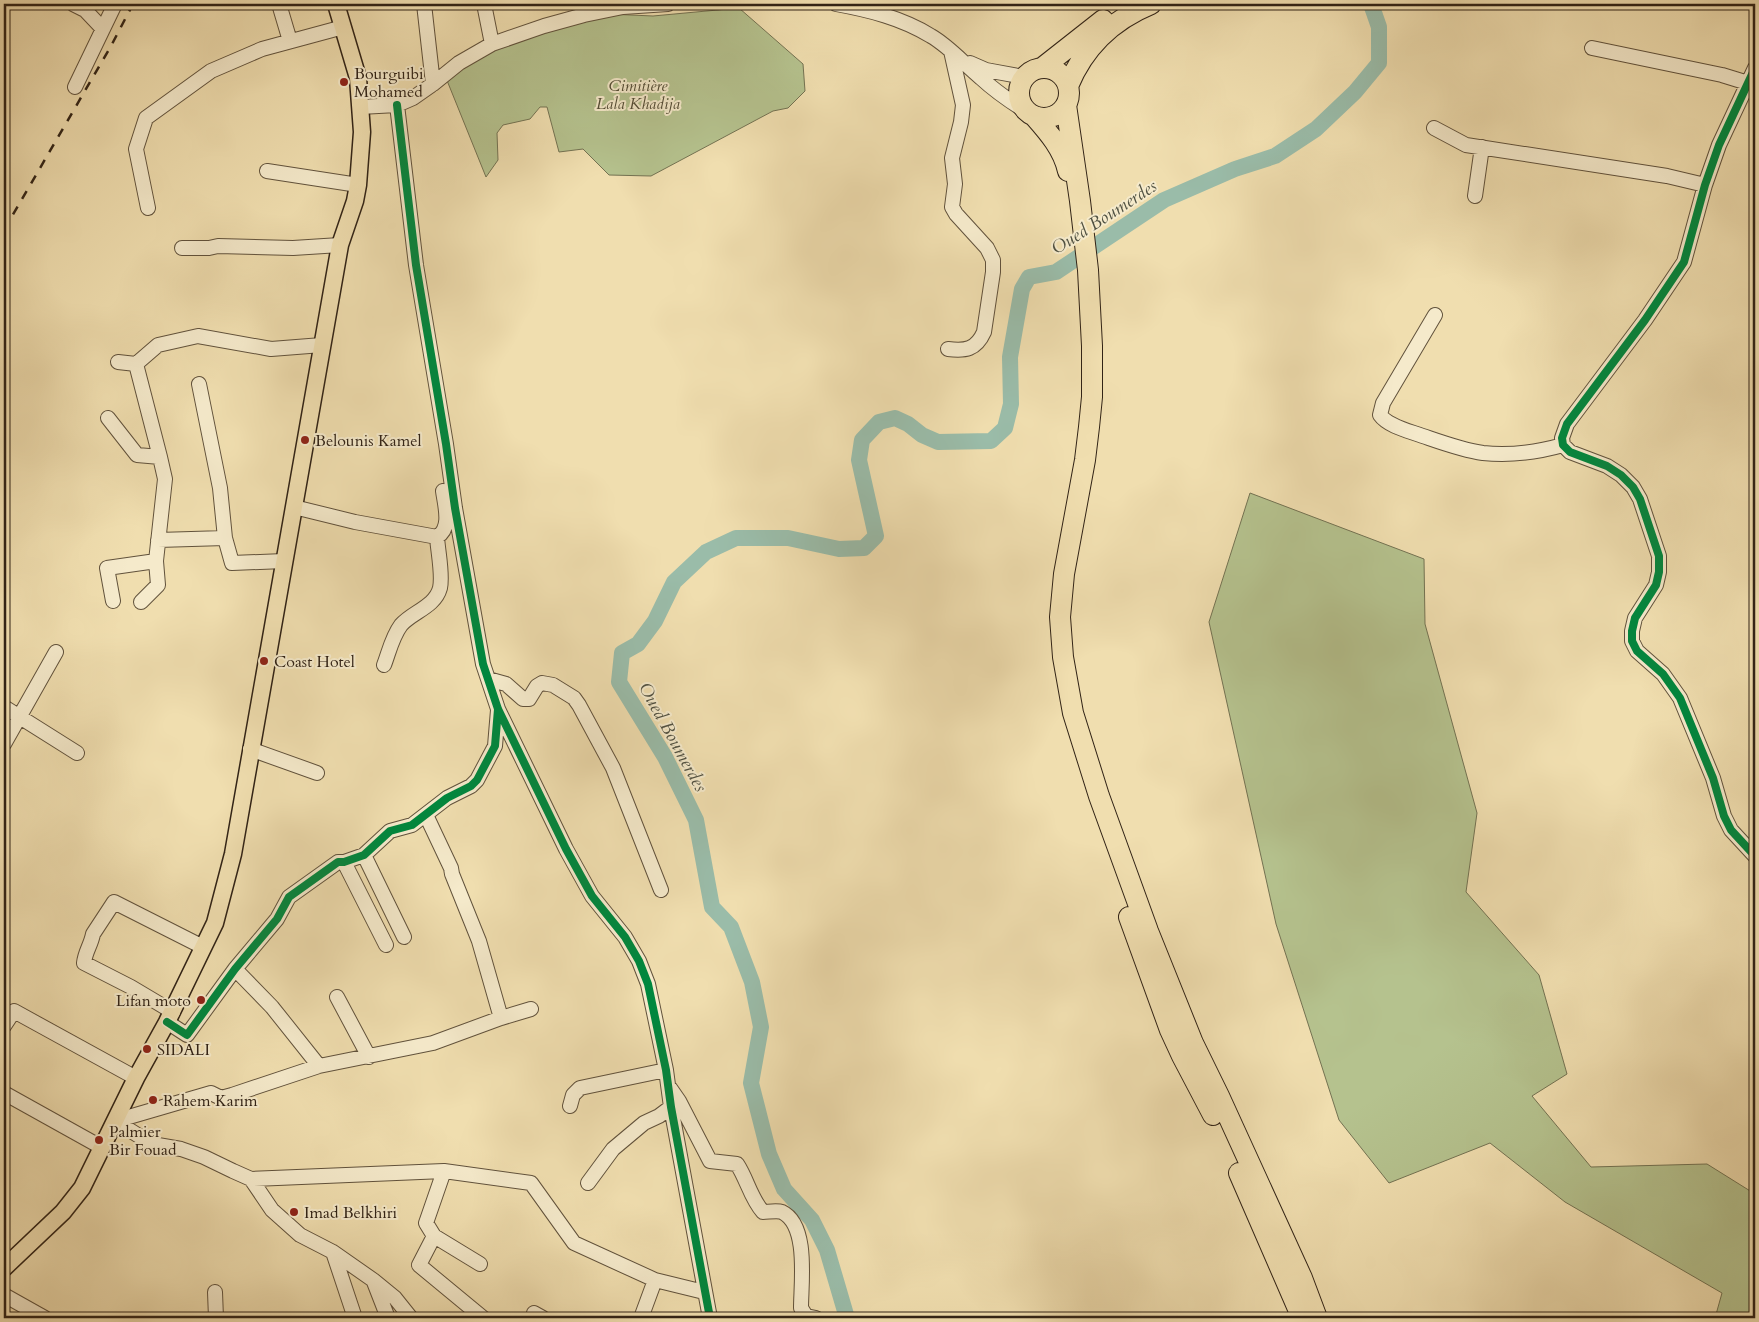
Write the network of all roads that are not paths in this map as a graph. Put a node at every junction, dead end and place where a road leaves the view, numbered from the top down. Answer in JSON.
{"nodes":[{"id":1,"x":73,"y":4,"type":"edge"},
{"id":2,"x":115,"y":4,"type":"edge"},
{"id":3,"x":279,"y":4,"type":"edge"},
{"id":4,"x":328,"y":4,"type":"edge"},
{"id":5,"x":336,"y":4,"type":"edge"},
{"id":6,"x":424,"y":4,"type":"edge"},
{"id":7,"x":484,"y":4,"type":"edge"},
{"id":8,"x":668,"y":4,"type":"edge"},
{"id":9,"x":836,"y":4,"type":"edge"},
{"id":10,"x":1128,"y":4,"type":"edge"},
{"id":11,"x":1151,"y":4,"type":"edge"},
{"id":12,"x":594,"y":8,"type":"edge"},
{"id":13,"x":336,"y":29,"type":"junction"},
{"id":14,"x":103,"y":30,"type":"junction"},
{"id":15,"x":290,"y":41,"type":"junction"},
{"id":16,"x":492,"y":44,"type":"junction"},
{"id":17,"x":1592,"y":48,"type":"dead end"},
{"id":18,"x":951,"y":51,"type":"junction"},
{"id":19,"x":963,"y":60,"type":"junction"},
{"id":20,"x":1042,"y":68,"type":"junction"},
{"id":21,"x":1755,"y":68,"type":"edge"},
{"id":22,"x":1024,"y":78,"type":"junction"},
{"id":23,"x":1748,"y":83,"type":"junction"},
{"id":24,"x":433,"y":84,"type":"junction"},
{"id":25,"x":75,"y":88,"type":"dead end"},
{"id":26,"x":1067,"y":96,"type":"junction"},
{"id":27,"x":359,"y":100,"type":"junction"},
{"id":28,"x":397,"y":105,"type":"junction"},
{"id":29,"x":1031,"y":114,"type":"junction"},
{"id":30,"x":1434,"y":128,"type":"dead end"},
{"id":31,"x":1482,"y":147,"type":"junction"},
{"id":32,"x":267,"y":171,"type":"dead end"},
{"id":33,"x":358,"y":185,"type":"junction"},
{"id":34,"x":1705,"y":185,"type":"junction"},
{"id":35,"x":1475,"y":196,"type":"dead end"},
{"id":36,"x":148,"y":208,"type":"dead end"},
{"id":37,"x":340,"y":245,"type":"junction"},
{"id":38,"x":1081,"y":245,"type":"junction"},
{"id":39,"x":182,"y":248,"type":"dead end"},
{"id":40,"x":1083,"y":271,"type":"junction"},
{"id":41,"x":1435,"y":315,"type":"dead end"},
{"id":42,"x":322,"y":345,"type":"junction"},
{"id":43,"x":948,"y":349,"type":"dead end"},
{"id":44,"x":118,"y":362,"type":"dead end"},
{"id":45,"x":136,"y":364,"type":"junction"},
{"id":46,"x":199,"y":384,"type":"dead end"},
{"id":47,"x":108,"y":418,"type":"dead end"},
{"id":48,"x":1563,"y":446,"type":"junction"},
{"id":49,"x":160,"y":457,"type":"junction"},
{"id":50,"x":449,"y":468,"type":"junction"},
{"id":51,"x":294,"y":507,"type":"junction"},
{"id":52,"x":437,"y":537,"type":"junction"},
{"id":53,"x":226,"y":538,"type":"junction"},
{"id":54,"x":158,"y":540,"type":"junction"},
{"id":55,"x":156,"y":561,"type":"junction"},
{"id":56,"x":284,"y":561,"type":"junction"},
{"id":57,"x":113,"y":600,"type":"dead end"},
{"id":58,"x":141,"y":602,"type":"dead end"},
{"id":59,"x":56,"y":652,"type":"dead end"},
{"id":60,"x":384,"y":665,"type":"dead end"},
{"id":61,"x":488,"y":679,"type":"junction"},
{"id":62,"x":4,"y":707,"type":"edge"},
{"id":63,"x":498,"y":709,"type":"junction"},
{"id":64,"x":19,"y":717,"type":"junction"},
{"id":65,"x":4,"y":744,"type":"edge"},
{"id":66,"x":250,"y":749,"type":"junction"},
{"id":67,"x":77,"y":753,"type":"dead end"},
{"id":68,"x":318,"y":773,"type":"dead end"},
{"id":69,"x":426,"y":815,"type":"junction"},
{"id":70,"x":364,"y":855,"type":"junction"},
{"id":71,"x":1755,"y":856,"type":"edge"},
{"id":72,"x":344,"y":862,"type":"junction"},
{"id":73,"x":661,"y":890,"type":"dead end"},
{"id":74,"x":404,"y":937,"type":"dead end"},
{"id":75,"x":386,"y":945,"type":"dead end"},
{"id":76,"x":203,"y":947,"type":"junction"},
{"id":77,"x":235,"y":969,"type":"junction"},
{"id":78,"x":337,"y":997,"type":"dead end"},
{"id":79,"x":531,"y":1009,"type":"dead end"},
{"id":80,"x":170,"y":1017,"type":"junction"},
{"id":81,"x":501,"y":1018,"type":"junction"},
{"id":82,"x":4,"y":1026,"type":"edge"},
{"id":83,"x":369,"y":1057,"type":"junction"},
{"id":84,"x":319,"y":1066,"type":"junction"},
{"id":85,"x":666,"y":1070,"type":"junction"},
{"id":86,"x":136,"y":1078,"type":"junction"},
{"id":87,"x":669,"y":1087,"type":"junction"},
{"id":88,"x":4,"y":1093,"type":"edge"},
{"id":89,"x":570,"y":1106,"type":"dead end"},
{"id":90,"x":671,"y":1107,"type":"junction"},
{"id":91,"x":115,"y":1121,"type":"junction"},
{"id":92,"x":101,"y":1147,"type":"junction"},
{"id":93,"x":444,"y":1171,"type":"junction"},
{"id":94,"x":251,"y":1179,"type":"junction"},
{"id":95,"x":588,"y":1183,"type":"dead end"},
{"id":96,"x":434,"y":1236,"type":"junction"},
{"id":97,"x":333,"y":1252,"type":"junction"},
{"id":98,"x":480,"y":1264,"type":"dead end"},
{"id":99,"x":4,"y":1268,"type":"edge"},
{"id":100,"x":373,"y":1280,"type":"junction"},
{"id":101,"x":654,"y":1280,"type":"junction"},
{"id":102,"x":215,"y":1292,"type":"dead end"},
{"id":103,"x":704,"y":1292,"type":"junction"},
{"id":104,"x":4,"y":1295,"type":"edge"},
{"id":105,"x":45,"y":1318,"type":"edge"},
{"id":106,"x":216,"y":1318,"type":"edge"},
{"id":107,"x":355,"y":1318,"type":"edge"},
{"id":108,"x":388,"y":1318,"type":"edge"},
{"id":109,"x":411,"y":1318,"type":"edge"},
{"id":110,"x":483,"y":1318,"type":"edge"},
{"id":111,"x":641,"y":1318,"type":"edge"},
{"id":112,"x":710,"y":1318,"type":"edge"},
{"id":113,"x":816,"y":1318,"type":"edge"},
{"id":114,"x":1302,"y":1318,"type":"edge"},
{"id":115,"x":1317,"y":1318,"type":"edge"}],
"edges":[{"from":1,"to":14,"type":"street"},
{"from":2,"to":14,"type":"street"},
{"from":3,"to":15,"type":"street"},
{"from":4,"to":13,"type":"main road"},
{"from":5,"to":27,"type":"main road"},
{"from":6,"to":24,"type":"street"},
{"from":7,"to":16,"type":"street"},
{"from":8,"to":12,"type":"street"},
{"from":9,"to":18,"type":"street"},
{"from":10,"to":20,"type":"highway"},
{"from":11,"to":26,"type":"highway"},
{"from":12,"to":16,"type":"street"},
{"from":13,"to":15,"type":"street"},
{"from":13,"to":27,"type":"main road"},
{"from":14,"to":25,"type":"street"},
{"from":15,"to":36,"type":"street"},
{"from":16,"to":24,"type":"street"},
{"from":17,"to":23,"type":"street"},
{"from":18,"to":19,"type":"street"},
{"from":18,"to":43,"type":"street"},
{"from":19,"to":22,"type":"street"},
{"from":19,"to":29,"type":"street"},
{"from":20,"to":22,"type":"highway"},
{"from":20,"to":26,"type":"highway"},
{"from":21,"to":23,"type":"street"},
{"from":22,"to":29,"type":"highway"},
{"from":23,"to":34,"type":"street"},
{"from":24,"to":28,"type":"street"},
{"from":26,"to":29,"type":"highway"},
{"from":26,"to":38,"type":"highway"},
{"from":27,"to":28,"type":"street"},
{"from":27,"to":33,"type":"main road"},
{"from":28,"to":50,"type":"street"},
{"from":29,"to":38,"type":"highway"},
{"from":30,"to":31,"type":"street"},
{"from":31,"to":34,"type":"street"},
{"from":31,"to":35,"type":"street"},
{"from":32,"to":33,"type":"street"},
{"from":33,"to":37,"type":"main road"},
{"from":34,"to":48,"type":"street"},
{"from":37,"to":39,"type":"street"},
{"from":37,"to":42,"type":"main road"},
{"from":38,"to":40,"type":"highway"},
{"from":40,"to":114,"type":"highway"},
{"from":40,"to":115,"type":"highway"},
{"from":41,"to":48,"type":"street"},
{"from":42,"to":45,"type":"street"},
{"from":42,"to":51,"type":"main road"},
{"from":44,"to":45,"type":"street"},
{"from":45,"to":49,"type":"street"},
{"from":46,"to":53,"type":"street"},
{"from":47,"to":49,"type":"street"},
{"from":48,"to":71,"type":"street"},
{"from":49,"to":54,"type":"street"},
{"from":50,"to":52,"type":"street"},
{"from":50,"to":61,"type":"street"},
{"from":51,"to":52,"type":"street"},
{"from":51,"to":56,"type":"main road"},
{"from":52,"to":60,"type":"street"},
{"from":53,"to":54,"type":"street"},
{"from":53,"to":56,"type":"street"},
{"from":54,"to":55,"type":"street"},
{"from":55,"to":57,"type":"street"},
{"from":55,"to":58,"type":"street"},
{"from":56,"to":66,"type":"main road"},
{"from":59,"to":64,"type":"street"},
{"from":61,"to":63,"type":"street"},
{"from":61,"to":73,"type":"street"},
{"from":62,"to":64,"type":"street"},
{"from":63,"to":69,"type":"street"},
{"from":63,"to":85,"type":"street"},
{"from":64,"to":65,"type":"street"},
{"from":64,"to":67,"type":"street"},
{"from":66,"to":68,"type":"street"},
{"from":66,"to":76,"type":"main road"},
{"from":69,"to":70,"type":"street"},
{"from":69,"to":81,"type":"street"},
{"from":70,"to":72,"type":"street"},
{"from":70,"to":74,"type":"street"},
{"from":72,"to":75,"type":"street"},
{"from":72,"to":77,"type":"street"},
{"from":76,"to":80,"type":"main road"},
{"from":76,"to":80,"type":"street"},
{"from":77,"to":80,"type":"street"},
{"from":77,"to":84,"type":"street"},
{"from":78,"to":83,"type":"street"},
{"from":79,"to":81,"type":"street"},
{"from":80,"to":86,"type":"main road"},
{"from":81,"to":83,"type":"street"},
{"from":82,"to":86,"type":"street"},
{"from":83,"to":84,"type":"street"},
{"from":84,"to":91,"type":"street"},
{"from":85,"to":87,"type":"street"},
{"from":85,"to":89,"type":"street"},
{"from":86,"to":91,"type":"main road"},
{"from":87,"to":90,"type":"street"},
{"from":87,"to":113,"type":"street"},
{"from":88,"to":92,"type":"street"},
{"from":90,"to":95,"type":"street"},
{"from":90,"to":103,"type":"street"},
{"from":91,"to":92,"type":"main road"},
{"from":91,"to":94,"type":"street"},
{"from":92,"to":99,"type":"main road"},
{"from":93,"to":94,"type":"street"},
{"from":93,"to":96,"type":"street"},
{"from":93,"to":101,"type":"street"},
{"from":94,"to":97,"type":"street"},
{"from":96,"to":98,"type":"street"},
{"from":96,"to":110,"type":"street"},
{"from":97,"to":100,"type":"street"},
{"from":97,"to":107,"type":"street"},
{"from":100,"to":108,"type":"street"},
{"from":100,"to":109,"type":"street"},
{"from":101,"to":103,"type":"street"},
{"from":101,"to":111,"type":"street"},
{"from":102,"to":106,"type":"street"},
{"from":103,"to":112,"type":"street"},
{"from":104,"to":105,"type":"street"}]}
